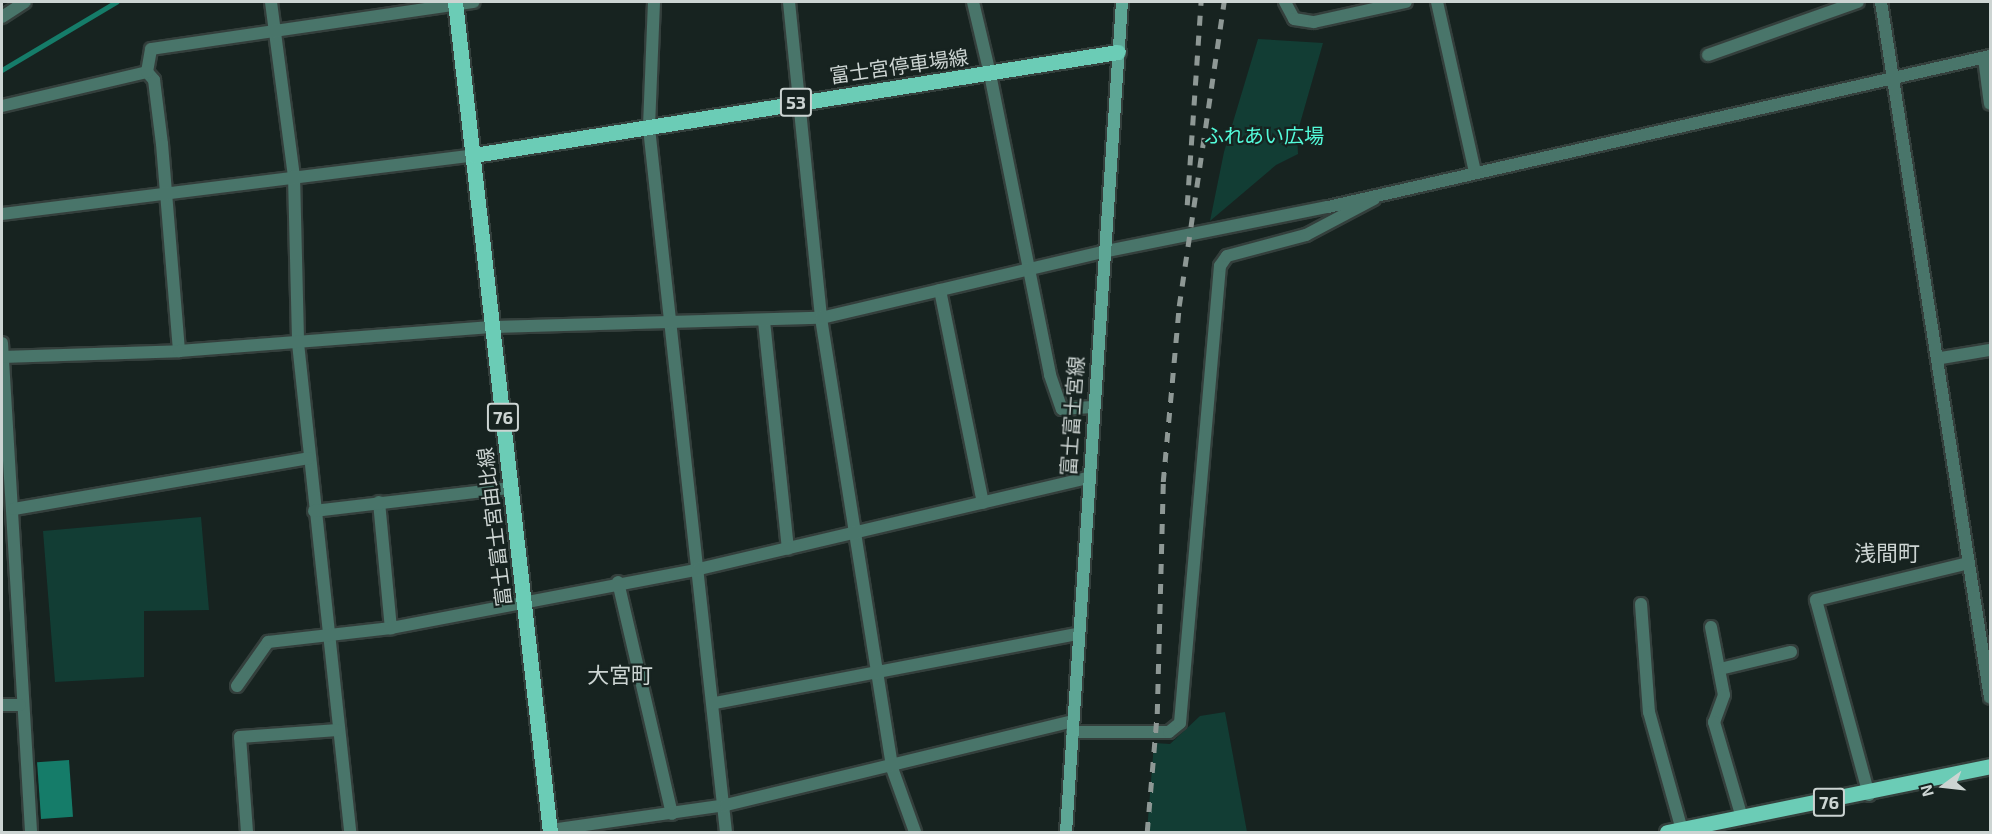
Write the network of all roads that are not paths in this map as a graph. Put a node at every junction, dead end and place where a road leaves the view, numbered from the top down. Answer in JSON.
{"nodes":[{"id":1,"x":25,"y":2,"type":"edge"},
{"id":2,"x":271,"y":2,"type":"edge"},
{"id":3,"x":474,"y":2,"type":"edge"},
{"id":4,"x":654,"y":2,"type":"edge"},
{"id":5,"x":789,"y":2,"type":"edge"},
{"id":6,"x":973,"y":2,"type":"edge"},
{"id":7,"x":1122,"y":2,"type":"edge"},
{"id":8,"x":1285,"y":2,"type":"edge"},
{"id":9,"x":1406,"y":2,"type":"edge"},
{"id":10,"x":1437,"y":2,"type":"edge"},
{"id":11,"x":1858,"y":2,"type":"edge"},
{"id":12,"x":1881,"y":2,"type":"edge"},
{"id":13,"x":455,"y":3,"type":"edge"},
{"id":14,"x":2,"y":17,"type":"edge"},
{"id":15,"x":276,"y":30,"type":"junction"},
{"id":16,"x":1118,"y":52,"type":"junction"},
{"id":17,"x":1708,"y":55,"type":"dead end"},
{"id":18,"x":1987,"y":57,"type":"edge"},
{"id":19,"x":147,"y":72,"type":"junction"},
{"id":20,"x":990,"y":74,"type":"junction"},
{"id":21,"x":1892,"y":80,"type":"junction"},
{"id":22,"x":798,"y":101,"type":"junction"},
{"id":23,"x":1990,"y":104,"type":"edge"},
{"id":24,"x":2,"y":106,"type":"edge"},
{"id":25,"x":649,"y":128,"type":"junction"},
{"id":26,"x":474,"y":155,"type":"junction"},
{"id":27,"x":1475,"y":172,"type":"junction"},
{"id":28,"x":294,"y":176,"type":"junction"},
{"id":29,"x":1383,"y":194,"type":"junction"},
{"id":30,"x":165,"y":195,"type":"junction"},
{"id":31,"x":2,"y":214,"type":"edge"},
{"id":32,"x":1102,"y":252,"type":"junction"},
{"id":33,"x":1032,"y":272,"type":"junction"},
{"id":34,"x":940,"y":290,"type":"junction"},
{"id":35,"x":821,"y":318,"type":"junction"},
{"id":36,"x":764,"y":321,"type":"junction"},
{"id":37,"x":672,"y":322,"type":"junction"},
{"id":38,"x":491,"y":327,"type":"junction"},
{"id":39,"x":2,"y":343,"type":"edge"},
{"id":40,"x":298,"y":343,"type":"junction"},
{"id":41,"x":1990,"y":350,"type":"edge"},
{"id":42,"x":179,"y":351,"type":"junction"},
{"id":43,"x":3,"y":357,"type":"edge"},
{"id":44,"x":1941,"y":358,"type":"junction"},
{"id":45,"x":1092,"y":406,"type":"junction"},
{"id":46,"x":6,"y":430,"type":"edge"},
{"id":47,"x":309,"y":458,"type":"junction"},
{"id":48,"x":1088,"y":478,"type":"junction"},
{"id":49,"x":511,"y":488,"type":"junction"},
{"id":50,"x":379,"y":502,"type":"junction"},
{"id":51,"x":983,"y":503,"type":"junction"},
{"id":52,"x":14,"y":509,"type":"junction"},
{"id":53,"x":314,"y":511,"type":"junction"},
{"id":54,"x":855,"y":532,"type":"junction"},
{"id":55,"x":788,"y":549,"type":"junction"},
{"id":56,"x":1969,"y":563,"type":"junction"},
{"id":57,"x":699,"y":569,"type":"junction"},
{"id":58,"x":618,"y":582,"type":"junction"},
{"id":59,"x":524,"y":601,"type":"junction"},
{"id":60,"x":1641,"y":604,"type":"dead end"},
{"id":61,"x":1711,"y":627,"type":"dead end"},
{"id":62,"x":391,"y":628,"type":"junction"},
{"id":63,"x":1078,"y":634,"type":"junction"},
{"id":64,"x":328,"y":637,"type":"junction"},
{"id":65,"x":1791,"y":652,"type":"dead end"},
{"id":66,"x":1720,"y":669,"type":"junction"},
{"id":67,"x":877,"y":674,"type":"junction"},
{"id":68,"x":237,"y":686,"type":"dead end"},
{"id":69,"x":1990,"y":698,"type":"edge"},
{"id":70,"x":715,"y":703,"type":"junction"},
{"id":71,"x":2,"y":705,"type":"edge"},
{"id":72,"x":20,"y":705,"type":"junction"},
{"id":73,"x":1072,"y":726,"type":"junction"},
{"id":74,"x":338,"y":730,"type":"junction"},
{"id":75,"x":1990,"y":766,"type":"edge"},
{"id":76,"x":892,"y":768,"type":"junction"},
{"id":77,"x":1869,"y":795,"type":"junction"},
{"id":78,"x":726,"y":805,"type":"junction"},
{"id":79,"x":672,"y":814,"type":"junction"},
{"id":80,"x":1742,"y":818,"type":"junction"},
{"id":81,"x":550,"y":831,"type":"edge"},
{"id":82,"x":1674,"y":831,"type":"edge"},
{"id":83,"x":31,"y":832,"type":"edge"},
{"id":84,"x":247,"y":832,"type":"edge"},
{"id":85,"x":350,"y":832,"type":"edge"},
{"id":86,"x":726,"y":832,"type":"edge"},
{"id":87,"x":915,"y":832,"type":"edge"},
{"id":88,"x":1066,"y":832,"type":"edge"}],
"edges":[{"from":1,"to":14,"type":"street"},
{"from":2,"to":15,"type":"street"},
{"from":3,"to":13,"type":"street"},
{"from":4,"to":25,"type":"street"},
{"from":5,"to":22,"type":"street"},
{"from":6,"to":20,"type":"street"},
{"from":7,"to":16,"type":"main road","name":"富士富士宮線"},
{"from":8,"to":9,"type":"street"},
{"from":10,"to":27,"type":"street"},
{"from":11,"to":17,"type":"street"},
{"from":12,"to":21,"type":"street"},
{"from":13,"to":15,"type":"street"},
{"from":13,"to":26,"type":"main road","name":"富士富士宮由比線","number":"76"},
{"from":15,"to":19,"type":"street"},
{"from":15,"to":28,"type":"street"},
{"from":16,"to":20,"type":"main road","name":"富士宮停車場線","number":"53"},
{"from":16,"to":32,"type":"main road","name":"富士富士宮線"},
{"from":18,"to":21,"type":"street"},
{"from":18,"to":23,"type":"street"},
{"from":19,"to":24,"type":"street"},
{"from":19,"to":30,"type":"street"},
{"from":20,"to":22,"type":"main road","name":"富士宮停車場線","number":"53"},
{"from":20,"to":33,"type":"street"},
{"from":21,"to":27,"type":"street"},
{"from":21,"to":44,"type":"street"},
{"from":22,"to":25,"type":"main road","name":"富士宮停車場線","number":"53"},
{"from":22,"to":35,"type":"street"},
{"from":25,"to":26,"type":"main road","name":"富士宮停車場線","number":"53"},
{"from":25,"to":37,"type":"street"},
{"from":26,"to":28,"type":"street"},
{"from":26,"to":38,"type":"main road","name":"富士富士宮由比線","number":"76"},
{"from":27,"to":29,"type":"street"},
{"from":28,"to":30,"type":"street"},
{"from":28,"to":40,"type":"street"},
{"from":29,"to":32,"type":"street"},
{"from":29,"to":73,"type":"street"},
{"from":30,"to":31,"type":"street"},
{"from":30,"to":42,"type":"street"},
{"from":32,"to":33,"type":"street"},
{"from":32,"to":45,"type":"main road","name":"富士富士宮線"},
{"from":33,"to":34,"type":"street"},
{"from":33,"to":45,"type":"street"},
{"from":34,"to":35,"type":"street"},
{"from":34,"to":51,"type":"street"},
{"from":35,"to":36,"type":"street"},
{"from":35,"to":54,"type":"street"},
{"from":36,"to":37,"type":"street"},
{"from":36,"to":55,"type":"street"},
{"from":37,"to":38,"type":"street"},
{"from":37,"to":57,"type":"street"},
{"from":38,"to":40,"type":"street"},
{"from":38,"to":49,"type":"main road","name":"富士富士宮由比線","number":"76"},
{"from":39,"to":43,"type":"street"},
{"from":40,"to":42,"type":"street"},
{"from":40,"to":47,"type":"street"},
{"from":41,"to":44,"type":"street"},
{"from":42,"to":43,"type":"street"},
{"from":43,"to":46,"type":"street"},
{"from":44,"to":56,"type":"street"},
{"from":45,"to":48,"type":"main road","name":"富士富士宮線"},
{"from":46,"to":52,"type":"street"},
{"from":47,"to":52,"type":"street"},
{"from":47,"to":53,"type":"street"},
{"from":48,"to":51,"type":"street"},
{"from":48,"to":63,"type":"main road","name":"富士富士宮線"},
{"from":49,"to":50,"type":"street"},
{"from":49,"to":59,"type":"main road","name":"富士富士宮由比線","number":"76"},
{"from":50,"to":53,"type":"street"},
{"from":50,"to":62,"type":"street"},
{"from":51,"to":54,"type":"street"},
{"from":52,"to":72,"type":"street"},
{"from":53,"to":64,"type":"street"},
{"from":54,"to":55,"type":"street"},
{"from":54,"to":67,"type":"street"},
{"from":55,"to":57,"type":"street"},
{"from":56,"to":69,"type":"street"},
{"from":56,"to":77,"type":"street"},
{"from":57,"to":58,"type":"street"},
{"from":57,"to":70,"type":"street"},
{"from":58,"to":59,"type":"street"},
{"from":58,"to":79,"type":"street"},
{"from":59,"to":62,"type":"street"},
{"from":59,"to":81,"type":"main road","name":"富士富士宮由比線","number":"76"},
{"from":60,"to":82,"type":"street"},
{"from":61,"to":66,"type":"street"},
{"from":62,"to":64,"type":"street"},
{"from":63,"to":67,"type":"street"},
{"from":63,"to":73,"type":"main road","name":"富士富士宮線"},
{"from":64,"to":68,"type":"street"},
{"from":64,"to":74,"type":"street"},
{"from":65,"to":66,"type":"street"},
{"from":66,"to":80,"type":"street"},
{"from":67,"to":70,"type":"street"},
{"from":67,"to":76,"type":"street"},
{"from":70,"to":78,"type":"street"},
{"from":71,"to":72,"type":"street"},
{"from":72,"to":83,"type":"street"},
{"from":73,"to":76,"type":"street"},
{"from":73,"to":88,"type":"main road","name":"富士富士宮線"},
{"from":74,"to":84,"type":"street"},
{"from":74,"to":85,"type":"street"},
{"from":75,"to":77,"type":"main road","number":"76"},
{"from":76,"to":78,"type":"street"},
{"from":76,"to":87,"type":"street"},
{"from":77,"to":80,"type":"main road","number":"76"},
{"from":78,"to":79,"type":"street"},
{"from":78,"to":86,"type":"street"},
{"from":79,"to":81,"type":"street"},
{"from":80,"to":82,"type":"main road","number":"76"}]}
